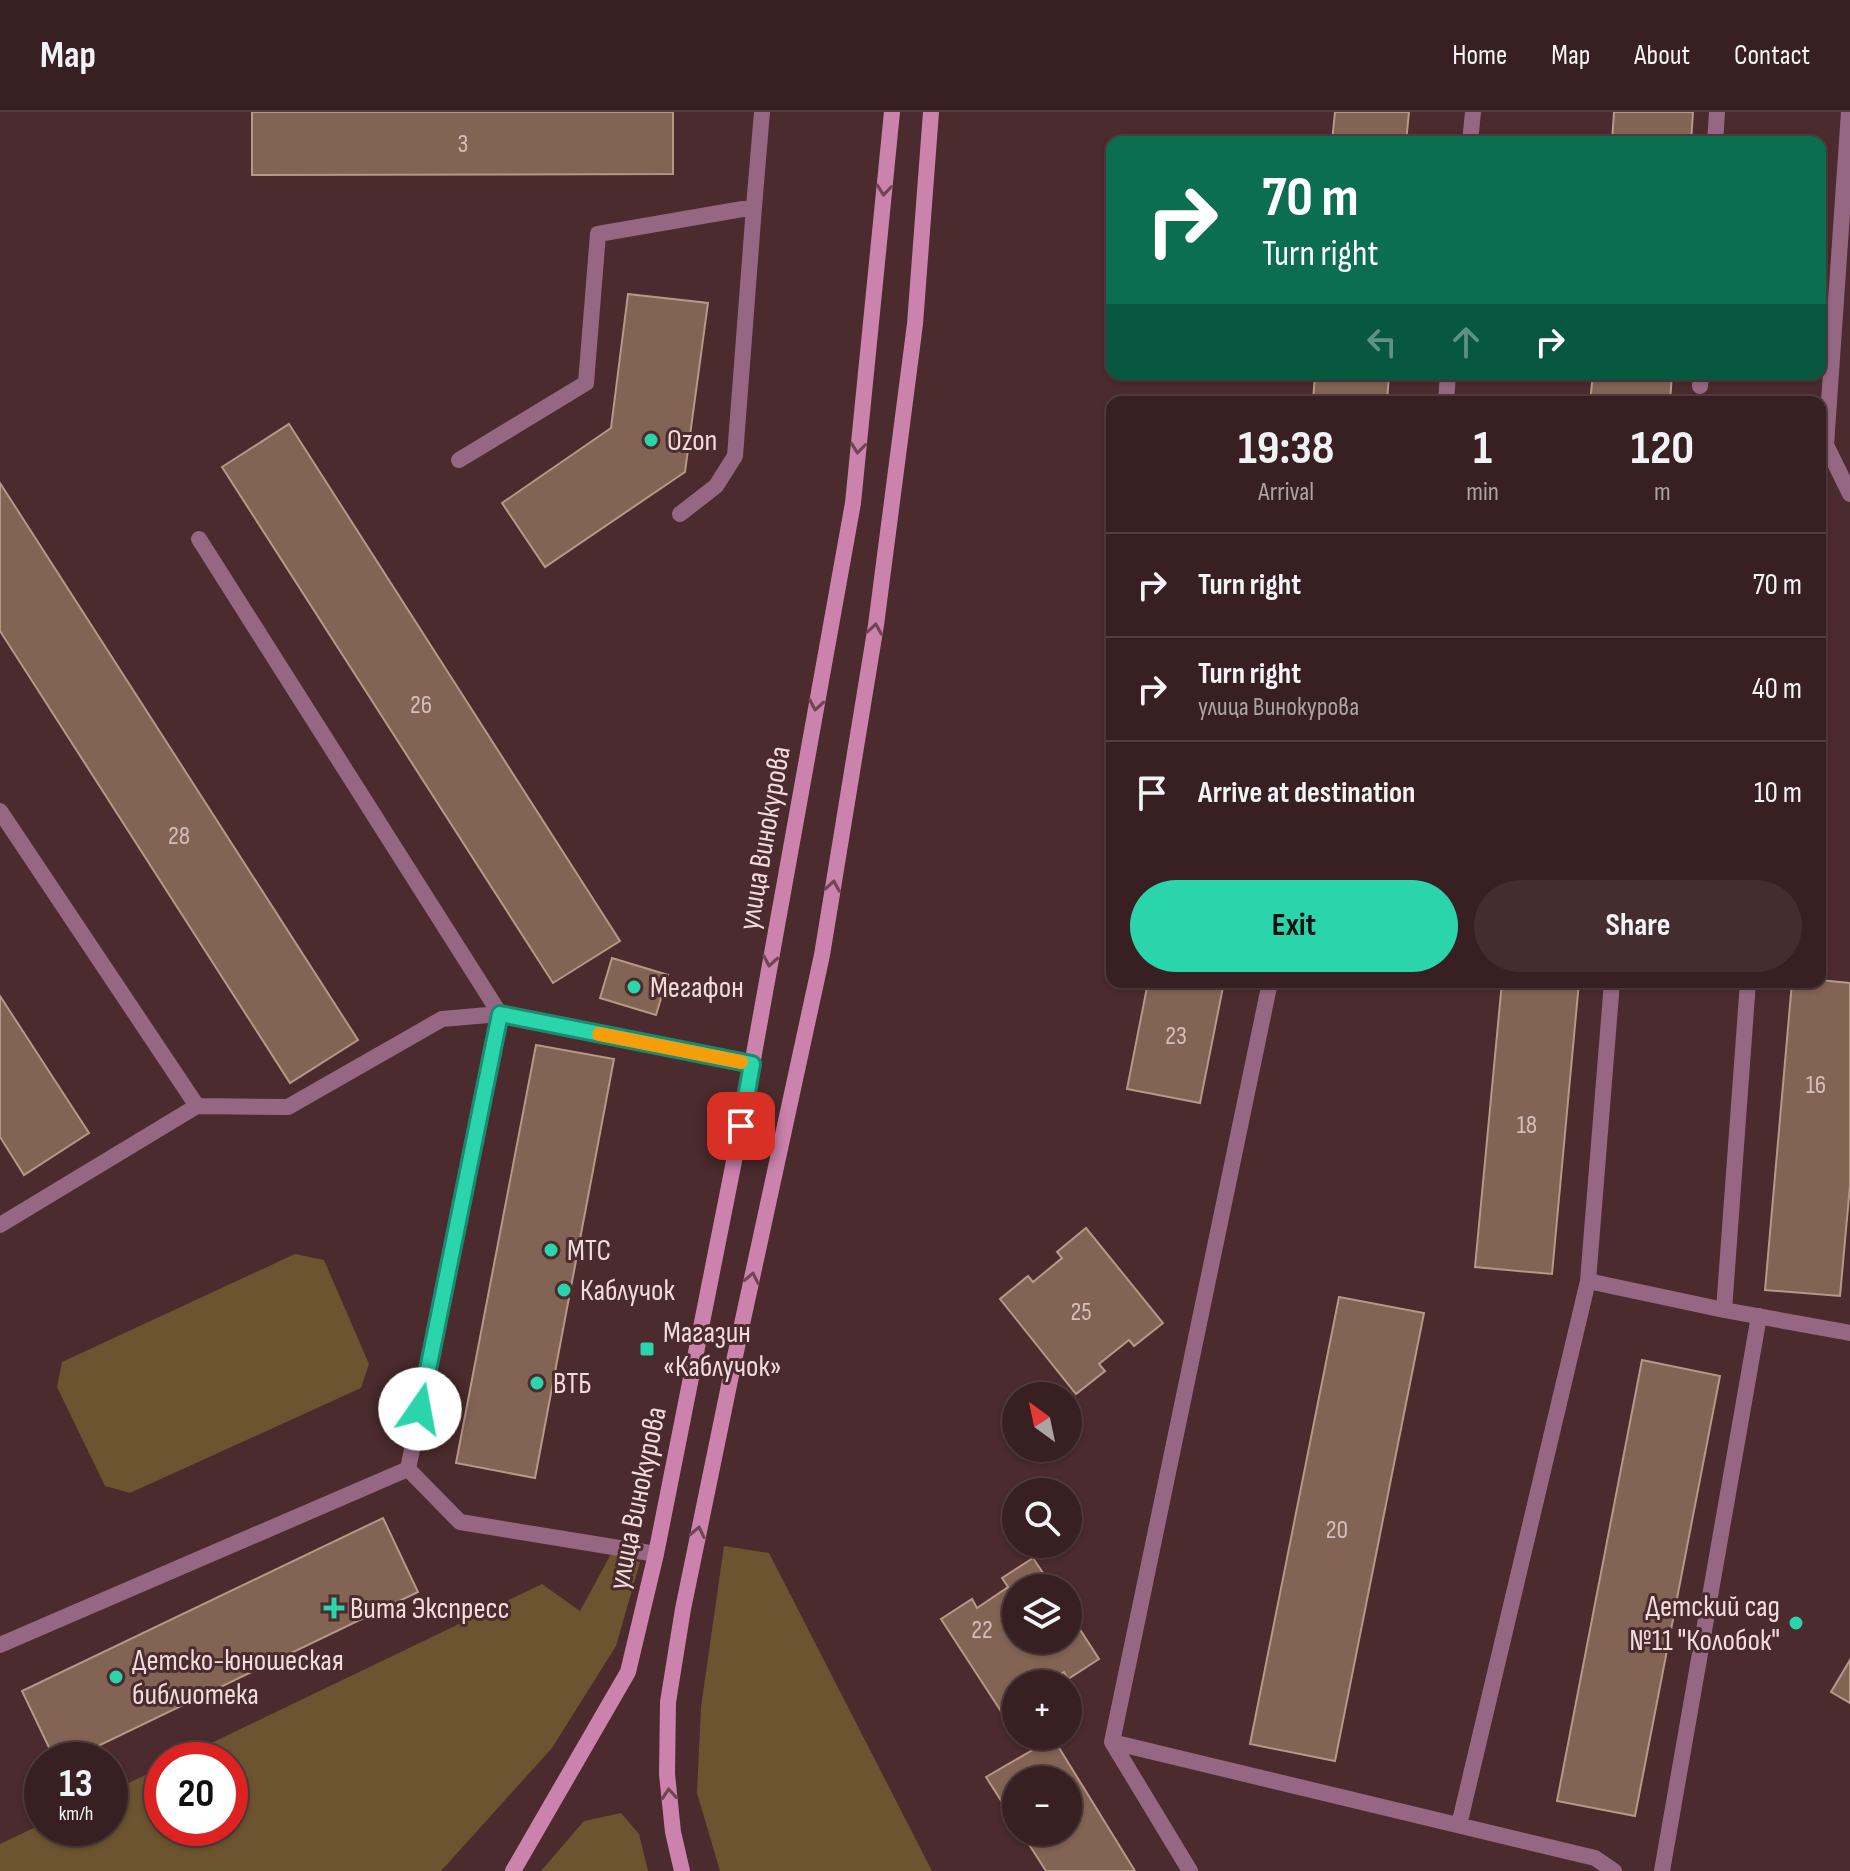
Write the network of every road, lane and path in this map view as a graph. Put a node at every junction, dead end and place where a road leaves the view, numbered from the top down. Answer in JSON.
{"nodes":[{"id":1,"x":762,"y":112,"type":"edge"},
{"id":2,"x":892,"y":112,"type":"edge"},
{"id":3,"x":931,"y":112,"type":"edge"},
{"id":4,"x":1473,"y":112,"type":"edge"},
{"id":5,"x":1717,"y":112,"type":"edge"},
{"id":6,"x":1849,"y":112,"type":"edge"},
{"id":7,"x":1471,"y":136,"type":"edge"},
{"id":8,"x":1715,"y":136,"type":"edge"},
{"id":9,"x":754,"y":207,"type":"junction"},
{"id":10,"x":459,"y":460,"type":"dead end"},
{"id":11,"x":1850,"y":494,"type":"edge"},
{"id":12,"x":680,"y":514,"type":"dead end"},
{"id":13,"x":199,"y":539,"type":"dead end"},
{"id":14,"x":0,"y":811,"type":"edge"},
{"id":15,"x":1269,"y":988,"type":"edge"},
{"id":16,"x":1612,"y":988,"type":"edge"},
{"id":17,"x":1748,"y":988,"type":"edge"},
{"id":18,"x":500,"y":1014,"type":"junction"},
{"id":19,"x":752,"y":1064,"type":"junction"},
{"id":20,"x":197,"y":1106,"type":"junction"},
{"id":21,"x":0,"y":1225,"type":"edge"},
{"id":22,"x":1588,"y":1281,"type":"junction"},
{"id":23,"x":1724,"y":1310,"type":"junction"},
{"id":24,"x":1759,"y":1316,"type":"junction"},
{"id":25,"x":1850,"y":1333,"type":"edge"},
{"id":26,"x":408,"y":1469,"type":"junction"},
{"id":27,"x":656,"y":1554,"type":"junction"},
{"id":28,"x":0,"y":1645,"type":"edge"},
{"id":29,"x":1112,"y":1742,"type":"junction"},
{"id":30,"x":1459,"y":1825,"type":"junction"},
{"id":31,"x":513,"y":1871,"type":"edge"},
{"id":32,"x":682,"y":1871,"type":"edge"},
{"id":33,"x":1190,"y":1871,"type":"edge"},
{"id":34,"x":1614,"y":1871,"type":"edge"},
{"id":35,"x":1662,"y":1871,"type":"edge"}],
"edges":[{"from":1,"to":9,"type":"lane"},
{"from":2,"to":19,"type":"main road","name":"улица Винокурова","one_way":true},
{"from":32,"to":3,"type":"main road","one_way":true},
{"from":4,"to":7,"type":"lane"},
{"from":5,"to":8,"type":"lane"},
{"from":6,"to":11,"type":"lane"},
{"from":9,"to":10,"type":"lane"},
{"from":9,"to":12,"type":"lane"},
{"from":13,"to":18,"type":"lane"},
{"from":14,"to":20,"type":"lane"},
{"from":15,"to":29,"type":"lane"},
{"from":16,"to":22,"type":"lane"},
{"from":17,"to":23,"type":"lane"},
{"from":18,"to":19,"type":"lane"},
{"from":18,"to":20,"type":"lane"},
{"from":18,"to":26,"type":"lane"},
{"from":19,"to":27,"type":"main road","name":"улица Винокурова"},
{"from":20,"to":21,"type":"lane"},
{"from":22,"to":23,"type":"lane"},
{"from":22,"to":30,"type":"lane"},
{"from":23,"to":24,"type":"lane"},
{"from":24,"to":25,"type":"lane"},
{"from":24,"to":35,"type":"lane"},
{"from":26,"to":27,"type":"lane"},
{"from":26,"to":28,"type":"lane"},
{"from":27,"to":31,"type":"main road","name":"улица Винокурова"},
{"from":29,"to":30,"type":"lane"},
{"from":29,"to":33,"type":"lane"},
{"from":30,"to":34,"type":"lane"}]}
